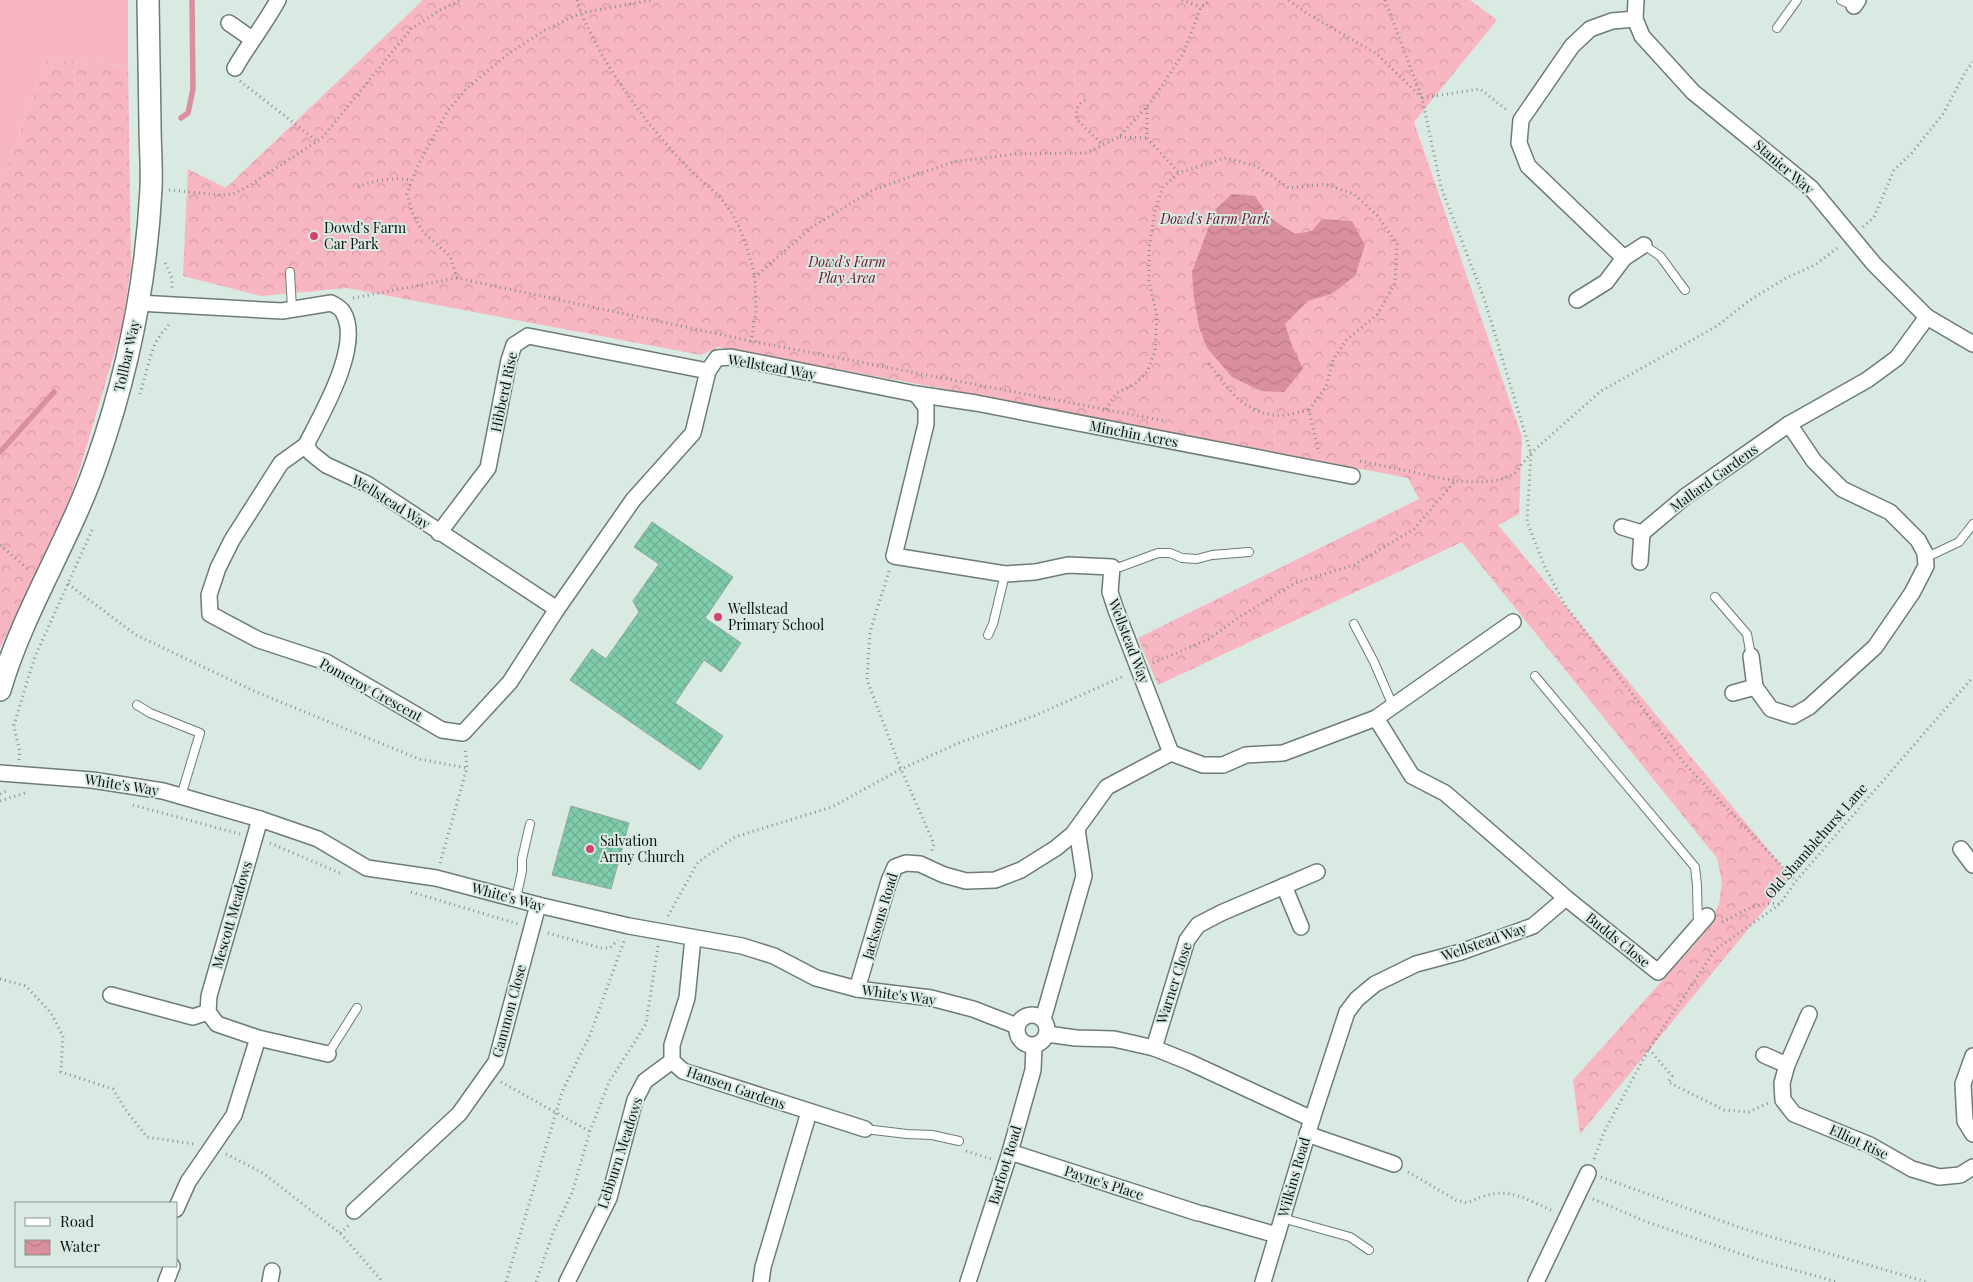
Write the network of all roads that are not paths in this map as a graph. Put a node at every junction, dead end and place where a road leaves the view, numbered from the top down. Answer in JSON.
{"nodes":[{"id":1,"x":148,"y":0,"type":"edge"},
{"id":2,"x":278,"y":0,"type":"edge"},
{"id":3,"x":1636,"y":0,"type":"edge"},
{"id":4,"x":1797,"y":0,"type":"edge"},
{"id":5,"x":1635,"y":19,"type":"junction"},
{"id":6,"x":229,"y":23,"type":"dead end"},
{"id":7,"x":1777,"y":28,"type":"dead end"},
{"id":8,"x":252,"y":39,"type":"junction"},
{"id":9,"x":235,"y":68,"type":"road end"},
{"id":10,"x":1644,"y":245,"type":"joint"},
{"id":11,"x":1624,"y":258,"type":"junction"},
{"id":12,"x":290,"y":272,"type":"dead end"},
{"id":13,"x":1685,"y":290,"type":"dead end"},
{"id":14,"x":1576,"y":300,"type":"dead end"},
{"id":15,"x":138,"y":303,"type":"junction"},
{"id":16,"x":292,"y":309,"type":"junction"},
{"id":17,"x":1927,"y":317,"type":"junction"},
{"id":18,"x":1973,"y":344,"type":"edge"},
{"id":19,"x":708,"y":371,"type":"junction"},
{"id":20,"x":916,"y":394,"type":"junction"},
{"id":21,"x":1789,"y":424,"type":"junction"},
{"id":22,"x":306,"y":446,"type":"junction"},
{"id":23,"x":1352,"y":476,"type":"dead end"},
{"id":24,"x":1973,"y":524,"type":"edge"},
{"id":25,"x":1622,"y":527,"type":"dead end"},
{"id":26,"x":439,"y":532,"type":"junction"},
{"id":27,"x":1642,"y":533,"type":"junction"},
{"id":28,"x":1249,"y":552,"type":"dead end"},
{"id":29,"x":1925,"y":558,"type":"junction"},
{"id":30,"x":1640,"y":562,"type":"dead end"},
{"id":31,"x":1112,"y":567,"type":"junction"},
{"id":32,"x":1004,"y":574,"type":"junction"},
{"id":33,"x":1715,"y":597,"type":"dead end"},
{"id":34,"x":557,"y":608,"type":"junction"},
{"id":35,"x":1513,"y":622,"type":"dead end"},
{"id":36,"x":1354,"y":624,"type":"dead end"},
{"id":37,"x":988,"y":635,"type":"dead end"},
{"id":38,"x":1751,"y":656,"type":"joint"},
{"id":39,"x":1535,"y":676,"type":"dead end"},
{"id":40,"x":1755,"y":687,"type":"junction"},
{"id":41,"x":0,"y":690,"type":"edge"},
{"id":42,"x":1733,"y":692,"type":"dead end"},
{"id":43,"x":137,"y":705,"type":"dead end"},
{"id":44,"x":1393,"y":706,"type":"junction"},
{"id":45,"x":1376,"y":718,"type":"junction"},
{"id":46,"x":1171,"y":753,"type":"junction"},
{"id":47,"x":0,"y":773,"type":"edge"},
{"id":48,"x":180,"y":796,"type":"junction"},
{"id":49,"x":260,"y":819,"type":"junction"},
{"id":50,"x":530,"y":824,"type":"dead end"},
{"id":51,"x":1077,"y":829,"type":"junction"},
{"id":52,"x":1961,"y":849,"type":"dead end"},
{"id":53,"x":1973,"y":865,"type":"edge"},
{"id":54,"x":1317,"y":872,"type":"dead end"},
{"id":55,"x":1284,"y":886,"type":"junction"},
{"id":56,"x":1566,"y":898,"type":"junction"},
{"id":57,"x":516,"y":899,"type":"junction"},
{"id":58,"x":538,"y":905,"type":"junction"},
{"id":59,"x":1703,"y":922,"type":"joint"},
{"id":60,"x":1301,"y":927,"type":"dead end"},
{"id":61,"x":694,"y":938,"type":"junction"},
{"id":62,"x":858,"y":989,"type":"junction"},
{"id":63,"x":112,"y":994,"type":"dead end"},
{"id":64,"x":356,"y":1008,"type":"dead end"},
{"id":65,"x":208,"y":1012,"type":"junction"},
{"id":66,"x":1809,"y":1014,"type":"dead end"},
{"id":67,"x":1043,"y":1019,"type":"junction"},
{"id":68,"x":1017,"y":1026,"type":"junction"},
{"id":69,"x":1047,"y":1034,"type":"junction"},
{"id":70,"x":258,"y":1038,"type":"junction"},
{"id":71,"x":1034,"y":1046,"type":"junction"},
{"id":72,"x":1154,"y":1048,"type":"junction"},
{"id":73,"x":328,"y":1054,"type":"joint"},
{"id":74,"x":1764,"y":1055,"type":"dead end"},
{"id":75,"x":1973,"y":1056,"type":"edge"},
{"id":76,"x":672,"y":1061,"type":"junction"},
{"id":77,"x":1787,"y":1065,"type":"junction"},
{"id":78,"x":809,"y":1112,"type":"junction"},
{"id":79,"x":1309,"y":1126,"type":"junction"},
{"id":80,"x":865,"y":1129,"type":"joint"},
{"id":81,"x":1973,"y":1134,"type":"edge"},
{"id":82,"x":959,"y":1141,"type":"road end"},
{"id":83,"x":1008,"y":1158,"type":"junction"},
{"id":84,"x":1394,"y":1164,"type":"road end"},
{"id":85,"x":1973,"y":1168,"type":"edge"},
{"id":86,"x":1588,"y":1172,"type":"road end"},
{"id":87,"x":178,"y":1204,"type":"edge"},
{"id":88,"x":354,"y":1211,"type":"dead end"},
{"id":89,"x":1200,"y":1214,"type":"joint"},
{"id":90,"x":1282,"y":1218,"type":"junction"},
{"id":91,"x":1277,"y":1236,"type":"junction"},
{"id":92,"x":1370,"y":1250,"type":"dead end"},
{"id":93,"x":172,"y":1267,"type":"edge"},
{"id":94,"x":166,"y":1282,"type":"edge"},
{"id":95,"x":567,"y":1282,"type":"edge"},
{"id":96,"x":761,"y":1282,"type":"edge"},
{"id":97,"x":968,"y":1282,"type":"edge"},
{"id":98,"x":1264,"y":1282,"type":"edge"},
{"id":99,"x":1536,"y":1282,"type":"edge"}],
"edges":[{"from":1,"to":15,"type":"main road","name":"Tollbar Way"},
{"from":2,"to":8,"type":"street"},
{"from":3,"to":5,"type":"street"},
{"from":4,"to":7,"type":"lane"},
{"from":5,"to":11,"type":"street"},
{"from":5,"to":17,"type":"street","name":"Stanier Way"},
{"from":6,"to":8,"type":"street"},
{"from":8,"to":9,"type":"street"},
{"from":10,"to":11,"type":"street"},
{"from":10,"to":13,"type":"lane"},
{"from":11,"to":14,"type":"street"},
{"from":12,"to":16,"type":"lane"},
{"from":15,"to":16,"type":"street"},
{"from":15,"to":41,"type":"main road","name":"Tollbar Way"},
{"from":16,"to":22,"type":"street"},
{"from":17,"to":18,"type":"street","name":"Stanier Way"},
{"from":17,"to":21,"type":"street","name":"Mallard Gardens"},
{"from":19,"to":20,"type":"street","name":"Wellstead Way"},
{"from":19,"to":26,"type":"street","name":"Hibberd Rise"},
{"from":19,"to":34,"type":"street","name":"Wellstead Way"},
{"from":20,"to":23,"type":"street","name":"Minchin Acres"},
{"from":20,"to":32,"type":"street"},
{"from":21,"to":27,"type":"street","name":"Mallard Gardens"},
{"from":21,"to":29,"type":"street"},
{"from":22,"to":26,"type":"street","name":"Wellstead Way"},
{"from":22,"to":34,"type":"street","name":"Pomeroy Crescent"},
{"from":24,"to":29,"type":"lane"},
{"from":25,"to":27,"type":"street"},
{"from":26,"to":34,"type":"street","name":"Wellstead Way"},
{"from":27,"to":30,"type":"street"},
{"from":28,"to":31,"type":"lane"},
{"from":29,"to":40,"type":"street"},
{"from":31,"to":32,"type":"street"},
{"from":31,"to":46,"type":"street","name":"Wellstead Way"},
{"from":32,"to":37,"type":"lane"},
{"from":33,"to":38,"type":"lane"},
{"from":35,"to":44,"type":"street"},
{"from":36,"to":44,"type":"lane"},
{"from":38,"to":40,"type":"street"},
{"from":39,"to":59,"type":"lane"},
{"from":40,"to":42,"type":"street"},
{"from":43,"to":48,"type":"lane"},
{"from":44,"to":45,"type":"street"},
{"from":45,"to":46,"type":"street"},
{"from":45,"to":56,"type":"street"},
{"from":46,"to":51,"type":"street","name":"Jacksons Road"},
{"from":47,"to":48,"type":"street","name":"White's Way"},
{"from":48,"to":49,"type":"street","name":"White's Way"},
{"from":49,"to":57,"type":"street","name":"White's Way"},
{"from":49,"to":65,"type":"street","name":"Mescott Meadows"},
{"from":50,"to":57,"type":"lane"},
{"from":51,"to":62,"type":"street","name":"Jacksons Road"},
{"from":51,"to":67,"type":"street"},
{"from":52,"to":53,"type":"street"},
{"from":54,"to":55,"type":"street","name":"Warner Close"},
{"from":55,"to":60,"type":"street"},
{"from":55,"to":72,"type":"street","name":"Warner Close"},
{"from":56,"to":59,"type":"street","name":"Budds Close"},
{"from":56,"to":79,"type":"street","name":"Wellstead Way"},
{"from":57,"to":58,"type":"street","name":"White's Way"},
{"from":58,"to":61,"type":"street","name":"White's Way"},
{"from":58,"to":88,"type":"street","name":"Gammon Close"},
{"from":61,"to":62,"type":"street","name":"White's Way"},
{"from":61,"to":76,"type":"street","name":"Hansen Gardens"},
{"from":62,"to":68,"type":"street","name":"White's Way"},
{"from":63,"to":65,"type":"street"},
{"from":64,"to":73,"type":"lane"},
{"from":65,"to":70,"type":"street"},
{"from":66,"to":77,"type":"street"},
{"from":67,"to":68,"type":"street"},
{"from":67,"to":69,"type":"street"},
{"from":68,"to":71,"type":"street"},
{"from":69,"to":71,"type":"street"},
{"from":69,"to":72,"type":"street"},
{"from":70,"to":73,"type":"street"},
{"from":70,"to":87,"type":"street"},
{"from":71,"to":83,"type":"street","name":"Barfoot Road"},
{"from":72,"to":79,"type":"street"},
{"from":74,"to":77,"type":"street"},
{"from":75,"to":81,"type":"street"},
{"from":76,"to":78,"type":"street","name":"Hansen Gardens"},
{"from":76,"to":95,"type":"street","name":"Lebburn Meadows"},
{"from":77,"to":85,"type":"street","name":"Elliot Rise"},
{"from":78,"to":80,"type":"street","name":"Hansen Gardens"},
{"from":78,"to":96,"type":"street"},
{"from":79,"to":84,"type":"street"},
{"from":79,"to":90,"type":"street","name":"Wilkins Road"},
{"from":80,"to":82,"type":"lane"},
{"from":83,"to":89,"type":"street","name":"Payne's Place"},
{"from":83,"to":97,"type":"street","name":"Barfoot Road"},
{"from":86,"to":99,"type":"street"},
{"from":89,"to":91,"type":"street","name":"Wilkins Road"},
{"from":90,"to":91,"type":"street","name":"Wilkins Road"},
{"from":90,"to":92,"type":"lane"},
{"from":91,"to":98,"type":"street","name":"Wilkins Road"},
{"from":93,"to":94,"type":"street"}]}
